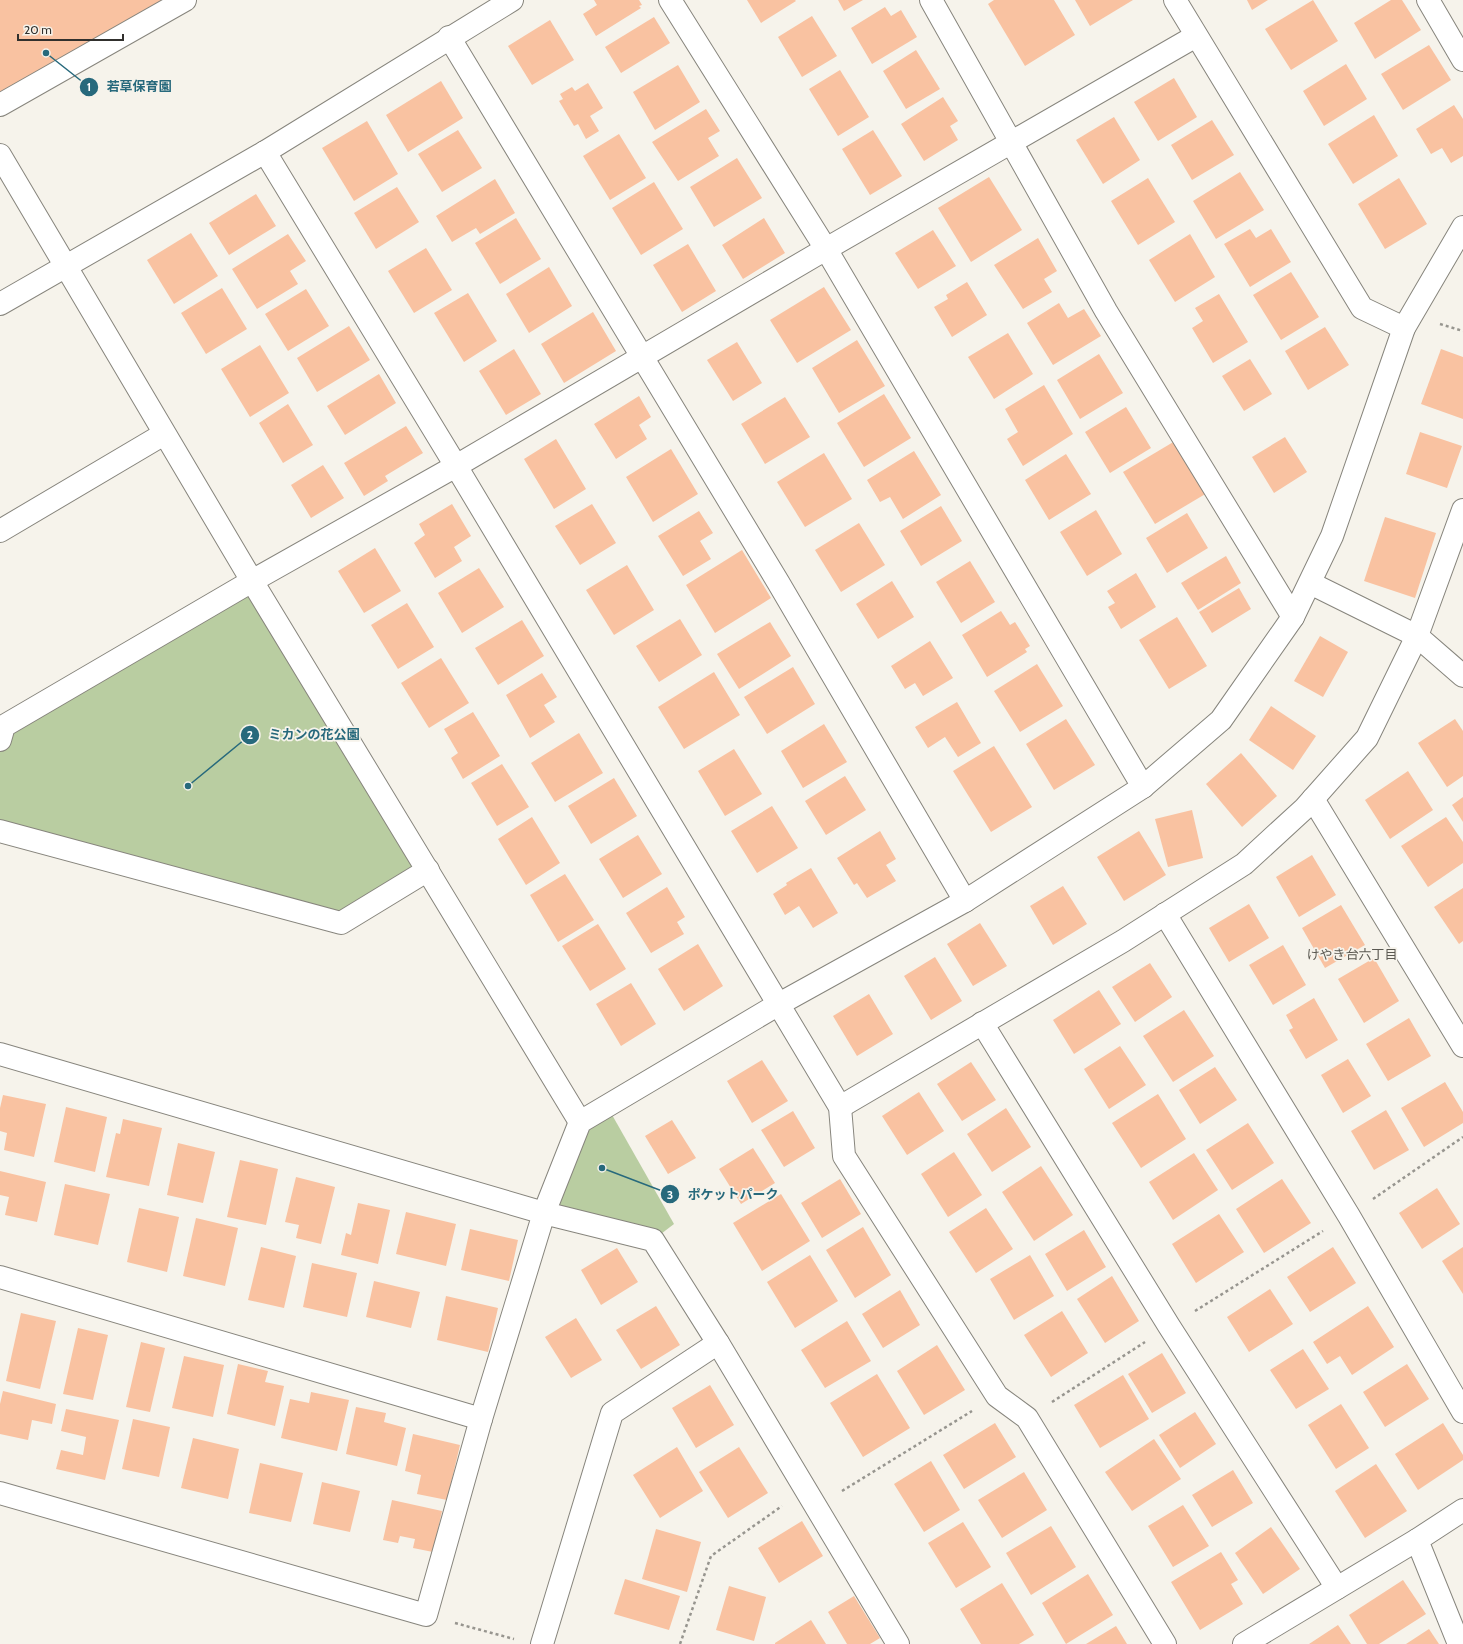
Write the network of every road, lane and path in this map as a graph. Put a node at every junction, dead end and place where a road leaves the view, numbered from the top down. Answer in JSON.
{"nodes":[{"id":1,"x":185,"y":0,"type":"edge"},
{"id":2,"x":512,"y":0,"type":"edge"},
{"id":3,"x":670,"y":0,"type":"edge"},
{"id":4,"x":931,"y":0,"type":"edge"},
{"id":5,"x":1175,"y":0,"type":"edge"},
{"id":6,"x":1428,"y":0,"type":"edge"},
{"id":7,"x":1196,"y":36,"type":"junction"},
{"id":8,"x":449,"y":37,"type":"junction"},
{"id":9,"x":1463,"y":60,"type":"edge"},
{"id":10,"x":0,"y":105,"type":"edge"},
{"id":11,"x":1013,"y":142,"type":"junction"},
{"id":12,"x":265,"y":152,"type":"junction"},
{"id":13,"x":0,"y":155,"type":"edge"},
{"id":14,"x":1463,"y":227,"type":"edge"},
{"id":15,"x":826,"y":249,"type":"junction"},
{"id":16,"x":67,"y":266,"type":"junction"},
{"id":17,"x":0,"y":304,"type":"edge"},
{"id":18,"x":1404,"y":328,"type":"junction"},
{"id":19,"x":641,"y":358,"type":"junction"},
{"id":20,"x":164,"y":434,"type":"junction"},
{"id":21,"x":456,"y":466,"type":"junction"},
{"id":22,"x":1463,"y":510,"type":"edge"},
{"id":23,"x":0,"y":531,"type":"edge"},
{"id":24,"x":252,"y":582,"type":"junction"},
{"id":25,"x":1310,"y":583,"type":"junction"},
{"id":26,"x":1293,"y":617,"type":"junction"},
{"id":27,"x":1417,"y":636,"type":"junction"},
{"id":28,"x":1463,"y":676,"type":"edge"},
{"id":29,"x":0,"y":740,"type":"edge"},
{"id":30,"x":1143,"y":787,"type":"junction"},
{"id":31,"x":1313,"y":799,"type":"junction"},
{"id":32,"x":0,"y":831,"type":"edge"},
{"id":33,"x":428,"y":870,"type":"junction"},
{"id":34,"x":965,"y":901,"type":"junction"},
{"id":35,"x":1165,"y":914,"type":"junction"},
{"id":36,"x":779,"y":1004,"type":"junction"},
{"id":37,"x":982,"y":1023,"type":"junction"},
{"id":38,"x":1463,"y":1046,"type":"edge"},
{"id":39,"x":0,"y":1054,"type":"edge"},
{"id":40,"x":840,"y":1107,"type":"junction"},
{"id":41,"x":580,"y":1122,"type":"junction"},
{"id":42,"x":1463,"y":1137,"type":"edge"},
{"id":43,"x":544,"y":1214,"type":"junction"},
{"id":44,"x":1348,"y":1216,"type":"junction"},
{"id":45,"x":0,"y":1277,"type":"edge"},
{"id":46,"x":1169,"y":1326,"type":"junction"},
{"id":47,"x":718,"y":1343,"type":"junction"},
{"id":48,"x":997,"y":1396,"type":"junction"},
{"id":49,"x":1463,"y":1412,"type":"edge"},
{"id":50,"x":1027,"y":1418,"type":"junction"},
{"id":51,"x":481,"y":1419,"type":"junction"},
{"id":52,"x":0,"y":1493,"type":"edge"},
{"id":53,"x":810,"y":1498,"type":"junction"},
{"id":54,"x":1463,"y":1510,"type":"edge"},
{"id":55,"x":1417,"y":1540,"type":"junction"},
{"id":56,"x":1337,"y":1588,"type":"junction"},
{"id":57,"x":426,"y":1615,"type":"junction"},
{"id":58,"x":518,"y":1640,"type":"dead end"},
{"id":59,"x":542,"y":1644,"type":"edge"},
{"id":60,"x":680,"y":1644,"type":"edge"},
{"id":61,"x":898,"y":1644,"type":"edge"},
{"id":62,"x":1164,"y":1644,"type":"edge"},
{"id":63,"x":1244,"y":1644,"type":"edge"},
{"id":64,"x":1458,"y":1644,"type":"edge"}],
"edges":[{"from":1,"to":10,"type":"street"},
{"from":2,"to":8,"type":"street"},
{"from":3,"to":15,"type":"street"},
{"from":4,"to":11,"type":"street"},
{"from":5,"to":7,"type":"street"},
{"from":6,"to":9,"type":"street"},
{"from":7,"to":11,"type":"street"},
{"from":7,"to":18,"type":"street"},
{"from":8,"to":12,"type":"street"},
{"from":8,"to":19,"type":"street"},
{"from":11,"to":15,"type":"street"},
{"from":11,"to":26,"type":"street"},
{"from":12,"to":16,"type":"street"},
{"from":12,"to":21,"type":"street"},
{"from":13,"to":16,"type":"street"},
{"from":14,"to":18,"type":"street"},
{"from":15,"to":19,"type":"street"},
{"from":15,"to":30,"type":"street"},
{"from":16,"to":17,"type":"street"},
{"from":16,"to":20,"type":"street"},
{"from":18,"to":25,"type":"street"},
{"from":19,"to":21,"type":"street"},
{"from":19,"to":34,"type":"street"},
{"from":20,"to":23,"type":"street"},
{"from":20,"to":24,"type":"street"},
{"from":21,"to":24,"type":"street"},
{"from":21,"to":36,"type":"street"},
{"from":22,"to":27,"type":"street"},
{"from":24,"to":29,"type":"street"},
{"from":24,"to":33,"type":"street"},
{"from":25,"to":26,"type":"street"},
{"from":25,"to":27,"type":"street"},
{"from":26,"to":30,"type":"street"},
{"from":27,"to":28,"type":"street"},
{"from":27,"to":31,"type":"street"},
{"from":30,"to":34,"type":"street"},
{"from":31,"to":35,"type":"street"},
{"from":31,"to":38,"type":"street"},
{"from":32,"to":33,"type":"street"},
{"from":33,"to":41,"type":"street"},
{"from":34,"to":36,"type":"street"},
{"from":35,"to":37,"type":"street"},
{"from":35,"to":44,"type":"street"},
{"from":36,"to":40,"type":"street"},
{"from":36,"to":41,"type":"street"},
{"from":37,"to":40,"type":"street"},
{"from":37,"to":46,"type":"street"},
{"from":39,"to":43,"type":"street"},
{"from":40,"to":48,"type":"street"},
{"from":41,"to":43,"type":"street"},
{"from":42,"to":44,"type":"path"},
{"from":43,"to":47,"type":"street"},
{"from":43,"to":51,"type":"street"},
{"from":44,"to":46,"type":"path"},
{"from":44,"to":49,"type":"street"},
{"from":45,"to":51,"type":"street"},
{"from":46,"to":50,"type":"path"},
{"from":46,"to":56,"type":"street"},
{"from":47,"to":53,"type":"street"},
{"from":47,"to":59,"type":"street"},
{"from":48,"to":50,"type":"street"},
{"from":48,"to":53,"type":"path"},
{"from":50,"to":62,"type":"street"},
{"from":51,"to":57,"type":"street"},
{"from":52,"to":57,"type":"street"},
{"from":53,"to":60,"type":"path"},
{"from":53,"to":61,"type":"street"},
{"from":54,"to":55,"type":"street"},
{"from":55,"to":56,"type":"street"},
{"from":55,"to":64,"type":"street"},
{"from":56,"to":63,"type":"street"},
{"from":57,"to":58,"type":"path"}]}
